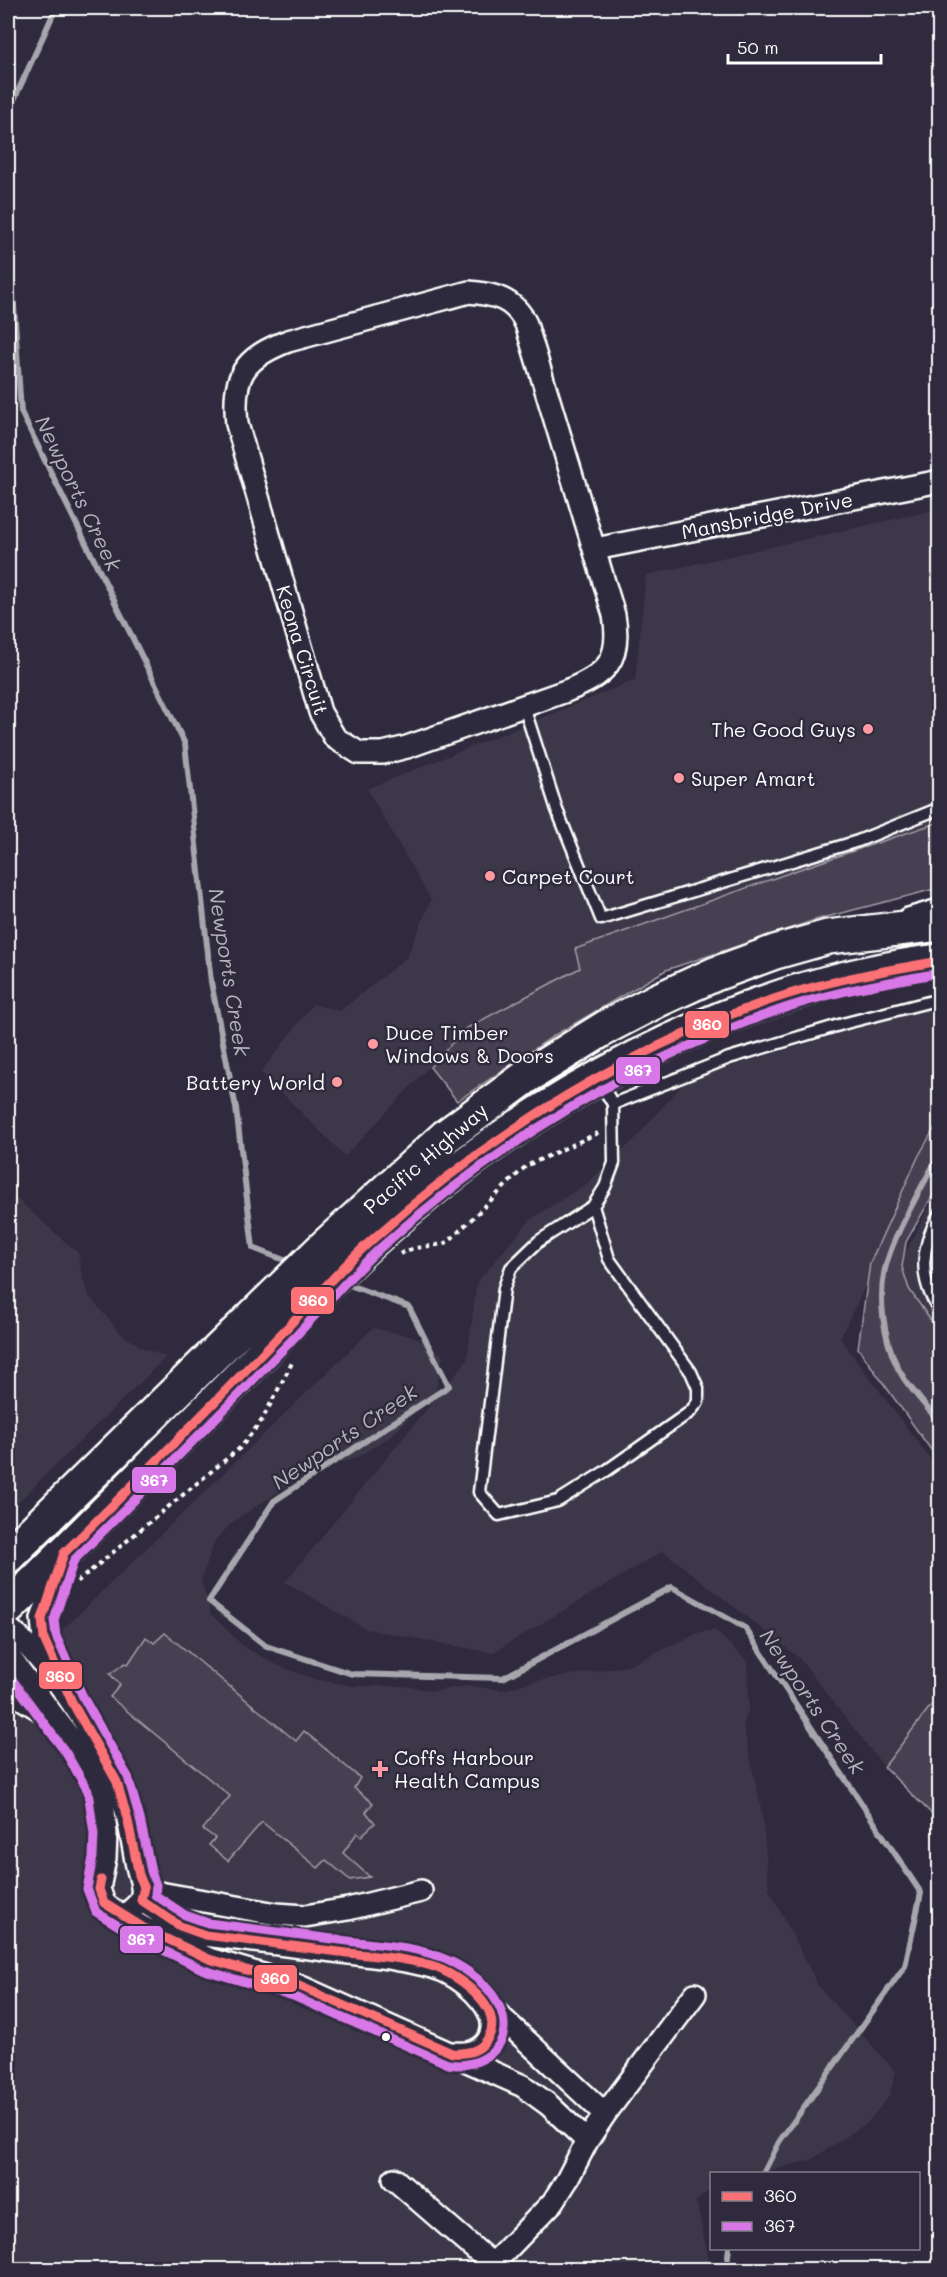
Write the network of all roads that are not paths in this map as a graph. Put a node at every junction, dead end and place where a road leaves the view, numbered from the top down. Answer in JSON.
{"nodes":[{"id":1,"x":939,"y":481,"type":"edge"},
{"id":2,"x":595,"y":549,"type":"junction"},
{"id":3,"x":524,"y":707,"type":"junction"},
{"id":4,"x":939,"y":808,"type":"edge"},
{"id":5,"x":939,"y":903,"type":"edge"},
{"id":6,"x":939,"y":924,"type":"edge"},
{"id":7,"x":828,"y":937,"type":"junction"},
{"id":8,"x":939,"y":961,"type":"edge"},
{"id":9,"x":939,"y":999,"type":"edge"},
{"id":10,"x":605,"y":1091,"type":"junction"},
{"id":11,"x":592,"y":1206,"type":"junction"},
{"id":12,"x":939,"y":1213,"type":"edge"},
{"id":13,"x":335,"y":1255,"type":"junction"},
{"id":14,"x":939,"y":1311,"type":"edge"},
{"id":15,"x":64,"y":1553,"type":"junction"},
{"id":16,"x":8,"y":1556,"type":"edge"},
{"id":17,"x":8,"y":1608,"type":"edge"},
{"id":18,"x":8,"y":1628,"type":"edge"},
{"id":19,"x":8,"y":1655,"type":"edge"},
{"id":20,"x":8,"y":1690,"type":"edge"},
{"id":21,"x":72,"y":1702,"type":"junction"},
{"id":22,"x":59,"y":1724,"type":"junction"},
{"id":23,"x":101,"y":1882,"type":"junction"},
{"id":24,"x":141,"y":1889,"type":"junction"},
{"id":25,"x":421,"y":1891,"type":"dead end"},
{"id":26,"x":115,"y":1911,"type":"junction"},
{"id":27,"x":695,"y":1994,"type":"dead end"},
{"id":28,"x":479,"y":1996,"type":"junction"},
{"id":29,"x":452,"y":2053,"type":"junction"},
{"id":30,"x":605,"y":2114,"type":"junction"},
{"id":31,"x":587,"y":2140,"type":"junction"},
{"id":32,"x":394,"y":2179,"type":"dead end"},
{"id":33,"x":496,"y":2267,"type":"edge"}],
"edges":[{"from":1,"to":2,"type":"street","name":"Mansbridge Drive"},
{"from":2,"to":3,"type":"street","name":"Keona Circuit"},
{"from":2,"to":3,"type":"street","name":"Keona Circuit"},
{"from":3,"to":4,"type":"lane"},
{"from":5,"to":7,"type":"lane"},
{"from":6,"to":7,"type":"highway","name":"Pacific Highway"},
{"from":7,"to":13,"type":"highway","name":"Pacific Highway"},
{"from":8,"to":10,"type":"highway","name":"Pacific Highway"},
{"from":9,"to":10,"type":"lane"},
{"from":10,"to":11,"type":"lane"},
{"from":10,"to":13,"type":"highway","name":"Pacific Highway"},
{"from":11,"to":11,"type":"lane"},
{"from":12,"to":14,"type":"lane"},
{"from":13,"to":15,"type":"highway","name":"Pacific Highway"},
{"from":13,"to":16,"type":"highway","name":"Pacific Highway"},
{"from":15,"to":17,"type":"highway","name":"Pacific Highway"},
{"from":15,"to":21,"type":"street"},
{"from":18,"to":21,"type":"street"},
{"from":19,"to":22,"type":"street"},
{"from":20,"to":22,"type":"street"},
{"from":21,"to":24,"type":"street"},
{"from":22,"to":23,"type":"street"},
{"from":23,"to":24,"type":"street"},
{"from":23,"to":26,"type":"street"},
{"from":24,"to":25,"type":"street"},
{"from":24,"to":26,"type":"street"},
{"from":24,"to":28,"type":"street"},
{"from":26,"to":29,"type":"street"},
{"from":27,"to":30,"type":"street"},
{"from":28,"to":29,"type":"street"},
{"from":28,"to":30,"type":"street"},
{"from":29,"to":31,"type":"street"},
{"from":30,"to":31,"type":"street"},
{"from":31,"to":33,"type":"street"},
{"from":32,"to":33,"type":"street"}]}
